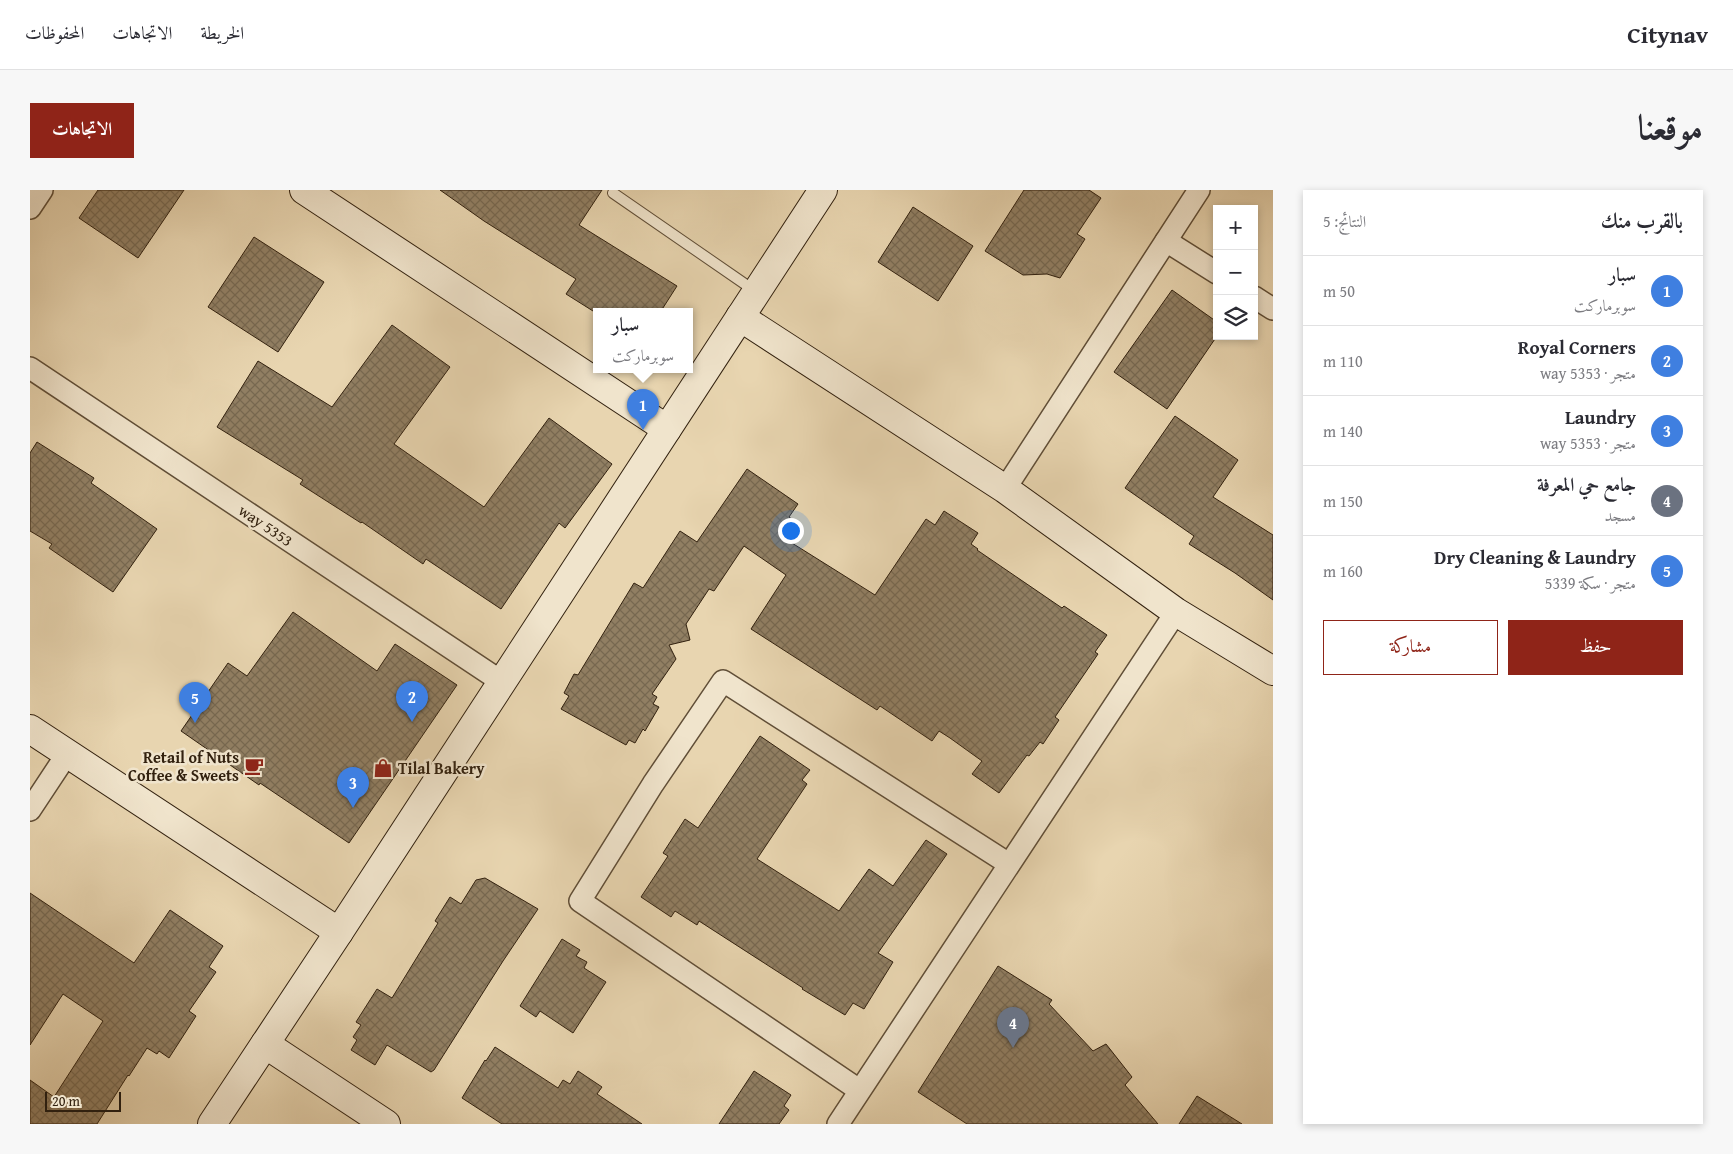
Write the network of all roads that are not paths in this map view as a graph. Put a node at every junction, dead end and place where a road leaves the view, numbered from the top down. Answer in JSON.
{"nodes":[{"id":1,"x":42,"y":190,"type":"edge"},
{"id":2,"x":304,"y":190,"type":"edge"},
{"id":3,"x":823,"y":190,"type":"edge"},
{"id":4,"x":1199,"y":190,"type":"edge"},
{"id":5,"x":613,"y":193,"type":"dead end"},
{"id":6,"x":30,"y":208,"type":"edge"},
{"id":7,"x":1166,"y":241,"type":"junction"},
{"id":8,"x":1213,"y":270,"type":"edge"},
{"id":9,"x":756,"y":291,"type":"junction"},
{"id":10,"x":1258,"y":300,"type":"edge"},
{"id":11,"x":1273,"y":309,"type":"edge"},
{"id":12,"x":740,"y":317,"type":"junction"},
{"id":13,"x":30,"y":368,"type":"edge"},
{"id":14,"x":667,"y":429,"type":"junction"},
{"id":15,"x":1005,"y":489,"type":"junction"},
{"id":16,"x":1176,"y":612,"type":"junction"},
{"id":17,"x":1273,"y":670,"type":"edge"},
{"id":18,"x":502,"y":682,"type":"junction"},
{"id":19,"x":30,"y":729,"type":"edge"},
{"id":20,"x":67,"y":754,"type":"junction"},
{"id":21,"x":30,"y":810,"type":"edge"},
{"id":22,"x":1009,"y":864,"type":"junction"},
{"id":23,"x":339,"y":932,"type":"junction"},
{"id":24,"x":265,"y":1044,"type":"junction"},
{"id":25,"x":859,"y":1090,"type":"junction"},
{"id":26,"x":212,"y":1124,"type":"edge"},
{"id":27,"x":386,"y":1124,"type":"edge"},
{"id":28,"x":838,"y":1124,"type":"edge"}],
"edges":[{"from":1,"to":6,"type":"street"},
{"from":2,"to":14,"type":"street"},
{"from":3,"to":9,"type":"street"},
{"from":4,"to":7,"type":"street"},
{"from":5,"to":9,"type":"lane"},
{"from":7,"to":8,"type":"street"},
{"from":7,"to":15,"type":"street"},
{"from":9,"to":12,"type":"street"},
{"from":10,"to":11,"type":"street"},
{"from":12,"to":14,"type":"street"},
{"from":12,"to":15,"type":"street"},
{"from":13,"to":18,"type":"street","name":"way 5353"},
{"from":14,"to":18,"type":"street"},
{"from":15,"to":16,"type":"street"},
{"from":16,"to":17,"type":"street"},
{"from":16,"to":22,"type":"street"},
{"from":18,"to":23,"type":"street"},
{"from":19,"to":20,"type":"street"},
{"from":20,"to":21,"type":"street"},
{"from":20,"to":23,"type":"street"},
{"from":22,"to":25,"type":"street"},
{"from":22,"to":25,"type":"street"},
{"from":23,"to":24,"type":"street"},
{"from":24,"to":26,"type":"street"},
{"from":24,"to":27,"type":"street"},
{"from":25,"to":28,"type":"street"}]}
